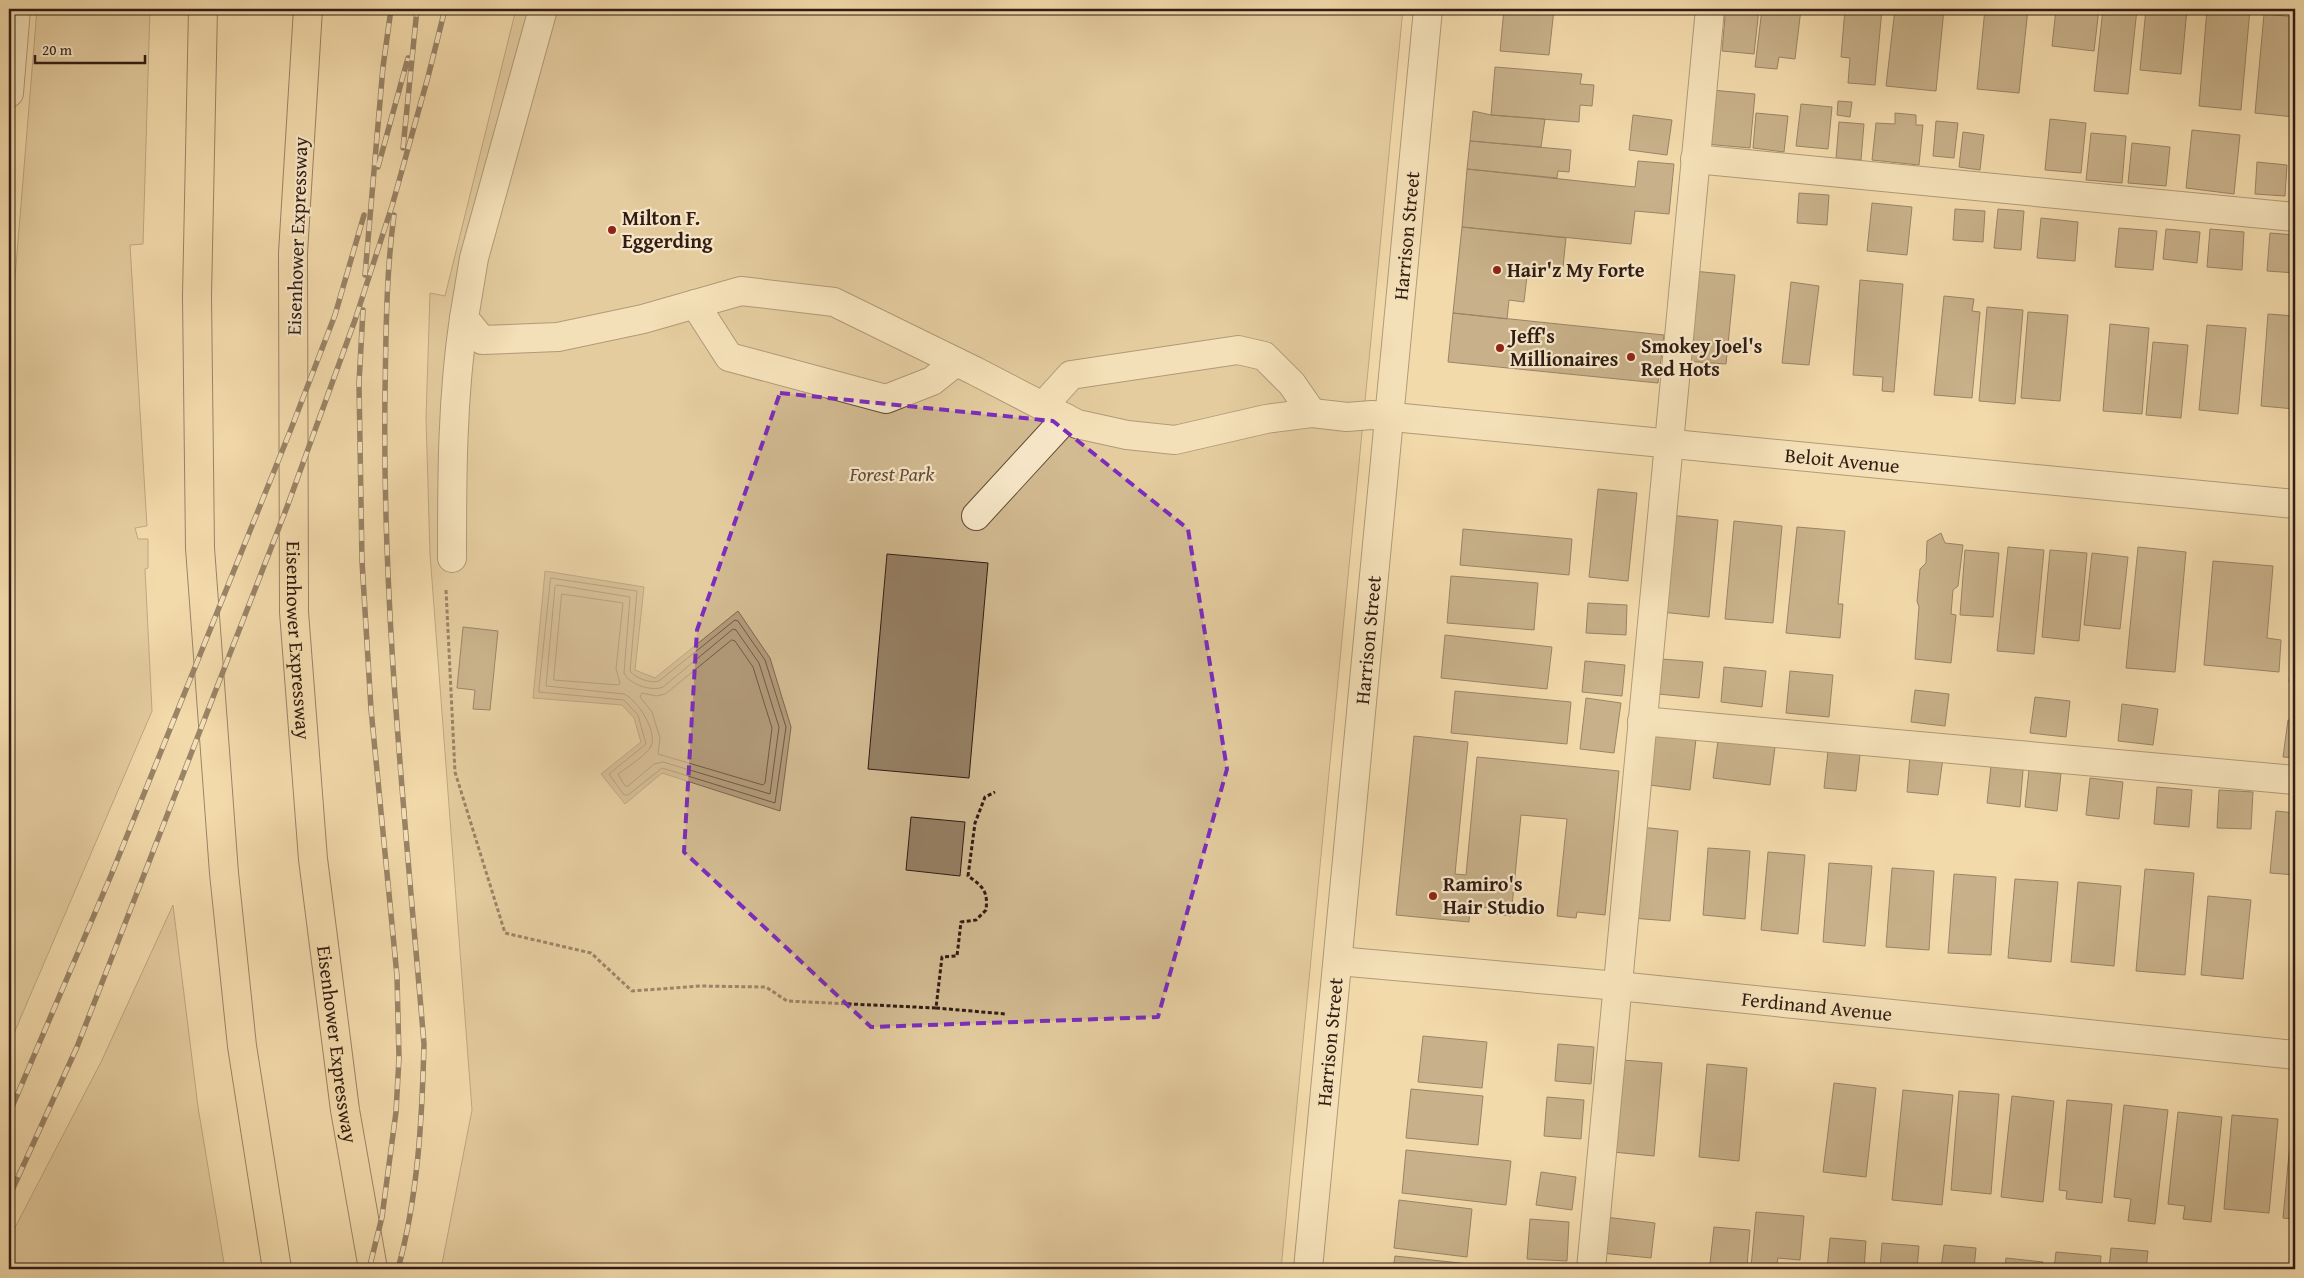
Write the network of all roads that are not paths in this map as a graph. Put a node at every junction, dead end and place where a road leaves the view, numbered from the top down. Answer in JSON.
{"nodes":[{"id":1,"x":203,"y":9,"type":"edge"},
{"id":2,"x":308,"y":9,"type":"edge"},
{"id":3,"x":543,"y":9,"type":"edge"},
{"id":4,"x":1428,"y":9,"type":"edge"},
{"id":5,"x":1710,"y":9,"type":"edge"},
{"id":6,"x":13,"y":11,"type":"edge"},
{"id":7,"x":9,"y":93,"type":"edge"},
{"id":8,"x":1695,"y":159,"type":"junction"},
{"id":9,"x":2295,"y":217,"type":"edge"},
{"id":10,"x":694,"y":304,"type":"junction"},
{"id":11,"x":464,"y":318,"type":"junction"},
{"id":12,"x":956,"y":362,"type":"junction"},
{"id":13,"x":1043,"y":406,"type":"junction"},
{"id":14,"x":1312,"y":413,"type":"junction"},
{"id":15,"x":1066,"y":418,"type":"junction"},
{"id":16,"x":1389,"y":418,"type":"junction"},
{"id":17,"x":1669,"y":444,"type":"junction"},
{"id":18,"x":2295,"y":504,"type":"edge"},
{"id":19,"x":976,"y":516,"type":"dead end"},
{"id":20,"x":452,"y":558,"type":"road end"},
{"id":21,"x":1642,"y":720,"type":"junction"},
{"id":22,"x":2295,"y":780,"type":"edge"},
{"id":23,"x":1338,"y":961,"type":"junction"},
{"id":24,"x":1618,"y":986,"type":"junction"},
{"id":25,"x":2295,"y":1055,"type":"edge"},
{"id":26,"x":277,"y":1269,"type":"edge"},
{"id":27,"x":373,"y":1269,"type":"edge"},
{"id":28,"x":1308,"y":1269,"type":"edge"},
{"id":29,"x":1591,"y":1269,"type":"edge"}],
"edges":[{"from":1,"to":26,"type":"highway"},
{"from":2,"to":27,"type":"highway","name":"Eisenhower Expressway"},
{"from":3,"to":11,"type":"street"},
{"from":4,"to":16,"type":"street","name":"Harrison Street"},
{"from":5,"to":8,"type":"street"},
{"from":6,"to":7,"type":"street"},
{"from":8,"to":9,"type":"street"},
{"from":8,"to":17,"type":"street"},
{"from":10,"to":11,"type":"street","name":"Beloit Avenue"},
{"from":10,"to":12,"type":"street","name":"Beloit Avenue"},
{"from":10,"to":12,"type":"street"},
{"from":11,"to":20,"type":"street"},
{"from":12,"to":13,"type":"street","name":"Beloit Avenue"},
{"from":13,"to":14,"type":"street"},
{"from":13,"to":15,"type":"street","name":"Beloit Avenue"},
{"from":14,"to":15,"type":"street","name":"Beloit Avenue"},
{"from":14,"to":16,"type":"street","name":"Beloit Avenue"},
{"from":15,"to":19,"type":"street"},
{"from":16,"to":17,"type":"street","name":"Beloit Avenue"},
{"from":16,"to":23,"type":"street","name":"Harrison Street"},
{"from":17,"to":18,"type":"street","name":"Beloit Avenue"},
{"from":17,"to":21,"type":"street"},
{"from":21,"to":22,"type":"street"},
{"from":21,"to":24,"type":"street"},
{"from":23,"to":24,"type":"street","name":"Ferdinand Avenue"},
{"from":23,"to":28,"type":"street","name":"Harrison Street"},
{"from":24,"to":25,"type":"street","name":"Ferdinand Avenue"},
{"from":24,"to":29,"type":"street"}]}
